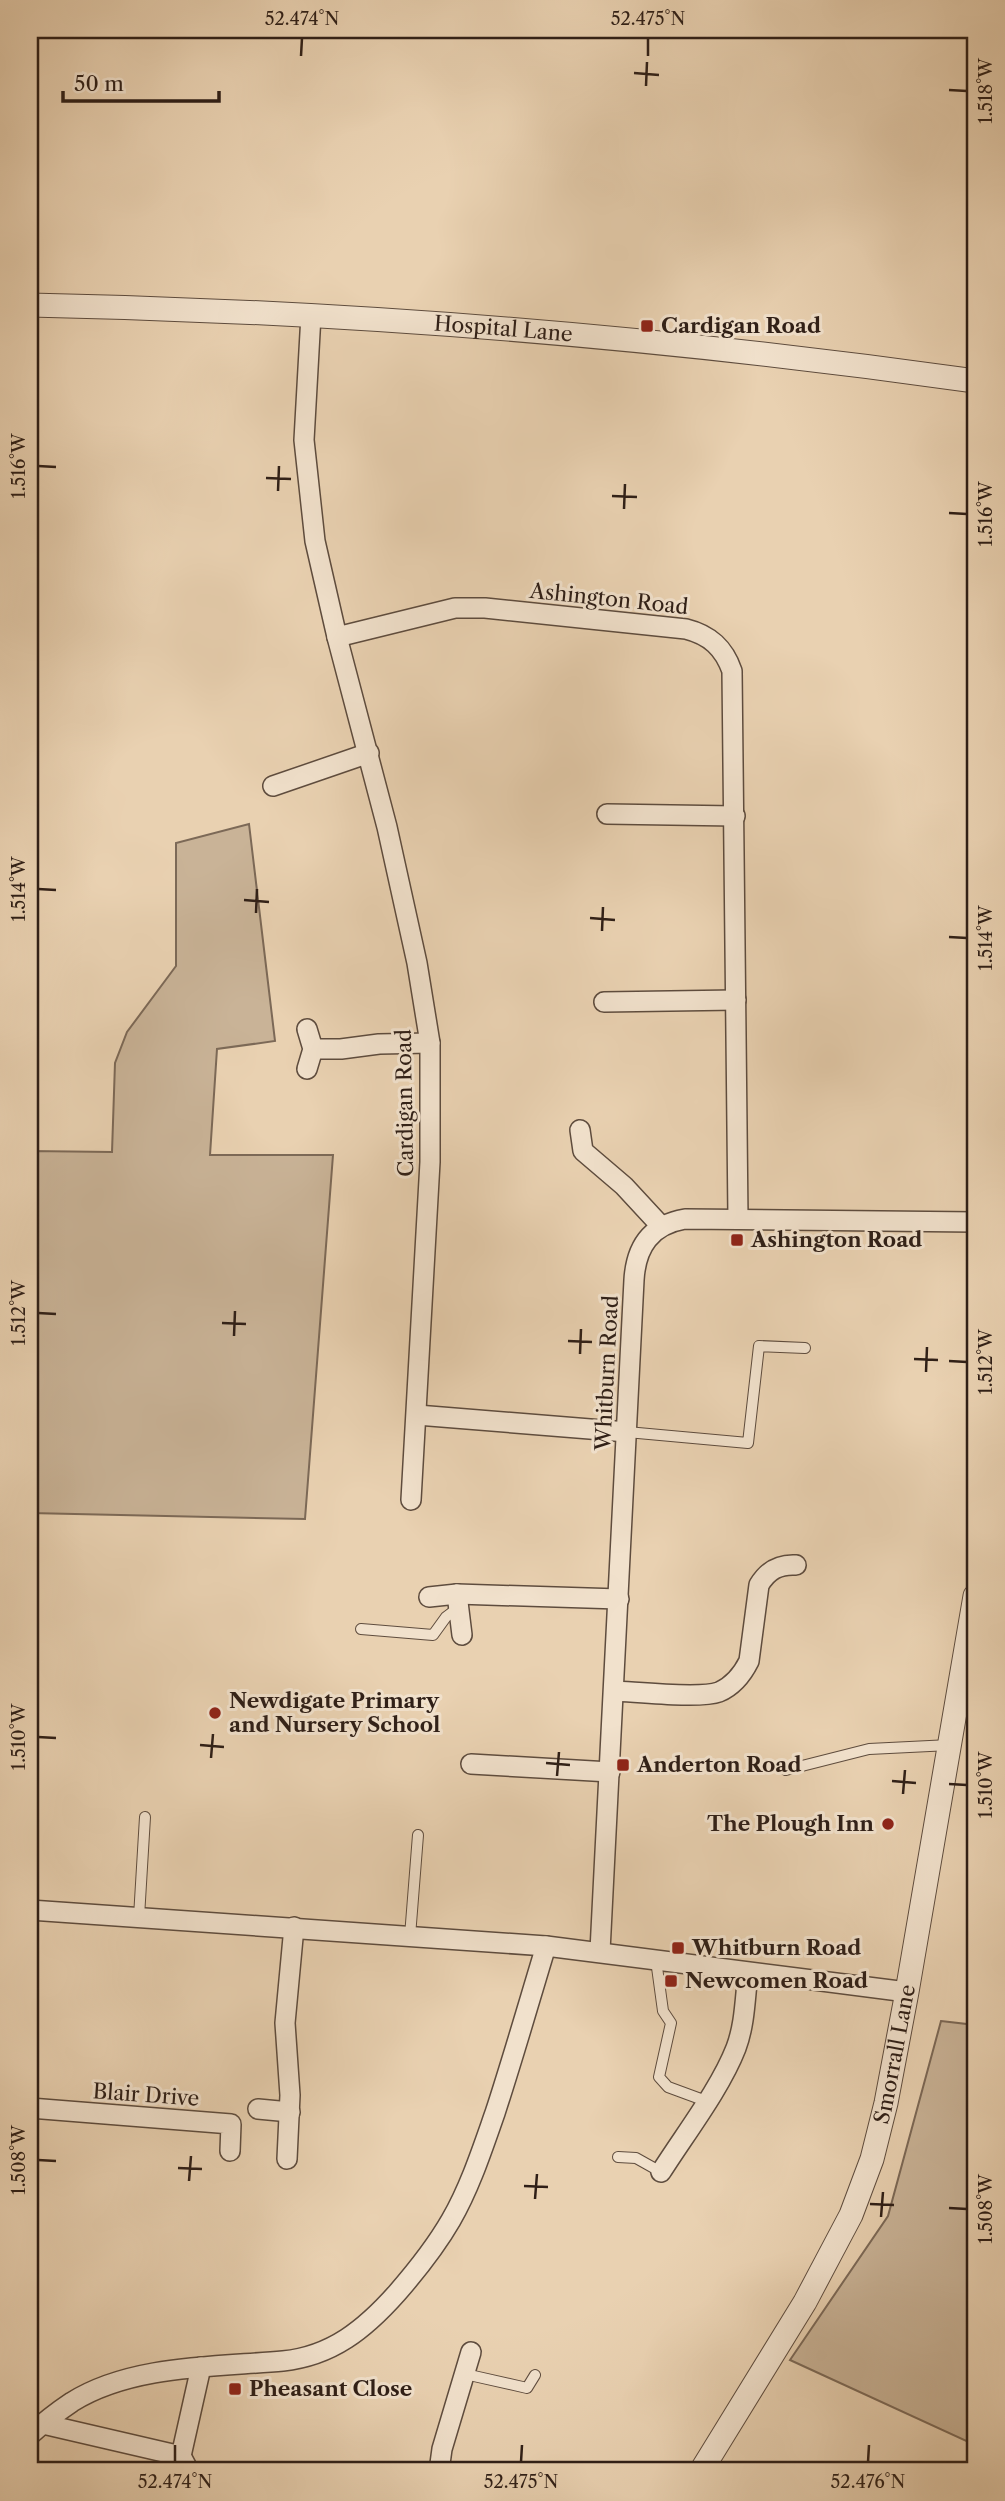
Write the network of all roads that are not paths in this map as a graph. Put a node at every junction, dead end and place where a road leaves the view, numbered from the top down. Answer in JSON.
{"nodes":[{"id":1,"x":30,"y":305,"type":"edge"},
{"id":2,"x":311,"y":315,"type":"junction"},
{"id":3,"x":975,"y":381,"type":"edge"},
{"id":4,"x":337,"y":637,"type":"junction"},
{"id":5,"x":369,"y":753,"type":"junction"},
{"id":6,"x":273,"y":786,"type":"dead end"},
{"id":7,"x":607,"y":814,"type":"dead end"},
{"id":8,"x":735,"y":816,"type":"junction"},
{"id":9,"x":736,"y":1000,"type":"junction"},
{"id":10,"x":604,"y":1002,"type":"dead end"},
{"id":11,"x":307,"y":1029,"type":"dead end"},
{"id":12,"x":430,"y":1042,"type":"junction"},
{"id":13,"x":313,"y":1049,"type":"junction"},
{"id":14,"x":307,"y":1069,"type":"dead end"},
{"id":15,"x":580,"y":1130,"type":"dead end"},
{"id":16,"x":738,"y":1219,"type":"junction"},
{"id":17,"x":975,"y":1222,"type":"edge"},
{"id":18,"x":661,"y":1226,"type":"junction"},
{"id":19,"x":805,"y":1348,"type":"dead end"},
{"id":20,"x":417,"y":1415,"type":"junction"},
{"id":21,"x":627,"y":1432,"type":"junction"},
{"id":22,"x":411,"y":1500,"type":"dead end"},
{"id":23,"x":796,"y":1566,"type":"dead end"},
{"id":24,"x":975,"y":1596,"type":"edge"},
{"id":25,"x":429,"y":1597,"type":"dead end"},
{"id":26,"x":619,"y":1600,"type":"junction"},
{"id":27,"x":458,"y":1601,"type":"junction"},
{"id":28,"x":361,"y":1629,"type":"dead end"},
{"id":29,"x":462,"y":1635,"type":"dead end"},
{"id":30,"x":614,"y":1691,"type":"junction"},
{"id":31,"x":950,"y":1745,"type":"junction"},
{"id":32,"x":471,"y":1764,"type":"dead end"},
{"id":33,"x":786,"y":1770,"type":"dead end"},
{"id":34,"x":610,"y":1772,"type":"junction"},
{"id":35,"x":145,"y":1817,"type":"dead end"},
{"id":36,"x":418,"y":1835,"type":"dead end"},
{"id":37,"x":30,"y":1910,"type":"edge"},
{"id":38,"x":139,"y":1917,"type":"junction"},
{"id":39,"x":294,"y":1927,"type":"junction"},
{"id":40,"x":410,"y":1936,"type":"junction"},
{"id":41,"x":546,"y":1946,"type":"junction"},
{"id":42,"x":600,"y":1951,"type":"junction"},
{"id":43,"x":656,"y":1960,"type":"junction"},
{"id":44,"x":748,"y":1973,"type":"junction"},
{"id":45,"x":907,"y":1992,"type":"junction"},
{"id":46,"x":706,"y":2101,"type":"junction"},
{"id":47,"x":30,"y":2108,"type":"edge"},
{"id":48,"x":258,"y":2109,"type":"dead end"},
{"id":49,"x":290,"y":2112,"type":"junction"},
{"id":50,"x":230,"y":2151,"type":"dead end"},
{"id":51,"x":618,"y":2157,"type":"dead end"},
{"id":52,"x":286,"y":2159,"type":"dead end"},
{"id":53,"x":661,"y":2172,"type":"joint"},
{"id":54,"x":471,"y":2352,"type":"dead end"},
{"id":55,"x":201,"y":2367,"type":"junction"},
{"id":56,"x":465,"y":2374,"type":"junction"},
{"id":57,"x":535,"y":2375,"type":"dead end"},
{"id":58,"x":36,"y":2429,"type":"edge"},
{"id":59,"x":185,"y":2463,"type":"edge"},
{"id":60,"x":704,"y":2470,"type":"edge"},
{"id":61,"x":439,"y":2471,"type":"edge"}],
"edges":[{"from":1,"to":2,"type":"street","name":"Hospital Lane"},
{"from":2,"to":3,"type":"street","name":"Hospital Lane"},
{"from":2,"to":4,"type":"street","name":"Cardigan Road"},
{"from":4,"to":5,"type":"street","name":"Cardigan Road"},
{"from":4,"to":8,"type":"street","name":"Ashington Road"},
{"from":5,"to":6,"type":"street"},
{"from":5,"to":12,"type":"street","name":"Cardigan Road"},
{"from":7,"to":8,"type":"street"},
{"from":8,"to":9,"type":"street","name":"Ashington Road"},
{"from":9,"to":10,"type":"street"},
{"from":9,"to":16,"type":"street","name":"Ashington Road"},
{"from":11,"to":13,"type":"street"},
{"from":12,"to":13,"type":"street"},
{"from":12,"to":20,"type":"street","name":"Cardigan Road"},
{"from":13,"to":14,"type":"street"},
{"from":15,"to":18,"type":"street"},
{"from":16,"to":17,"type":"street"},
{"from":16,"to":18,"type":"street"},
{"from":18,"to":21,"type":"street","name":"Whitburn Road"},
{"from":19,"to":21,"type":"lane"},
{"from":20,"to":21,"type":"street"},
{"from":20,"to":22,"type":"street","name":"Cardigan Road"},
{"from":21,"to":26,"type":"street","name":"Whitburn Road"},
{"from":23,"to":30,"type":"street"},
{"from":24,"to":31,"type":"street","name":"Smorrall Lane"},
{"from":25,"to":27,"type":"street"},
{"from":26,"to":27,"type":"street"},
{"from":26,"to":30,"type":"street","name":"Whitburn Road"},
{"from":27,"to":28,"type":"lane"},
{"from":27,"to":29,"type":"street"},
{"from":30,"to":34,"type":"street","name":"Whitburn Road"},
{"from":31,"to":33,"type":"lane"},
{"from":31,"to":45,"type":"street","name":"Smorrall Lane"},
{"from":32,"to":34,"type":"street"},
{"from":34,"to":42,"type":"street","name":"Whitburn Road"},
{"from":35,"to":38,"type":"lane"},
{"from":36,"to":40,"type":"lane"},
{"from":37,"to":38,"type":"street"},
{"from":38,"to":39,"type":"street"},
{"from":39,"to":40,"type":"street"},
{"from":39,"to":49,"type":"street"},
{"from":40,"to":41,"type":"street"},
{"from":41,"to":42,"type":"street"},
{"from":41,"to":55,"type":"street"},
{"from":42,"to":43,"type":"street"},
{"from":43,"to":44,"type":"street"},
{"from":43,"to":46,"type":"lane"},
{"from":44,"to":45,"type":"street"},
{"from":44,"to":46,"type":"street"},
{"from":45,"to":60,"type":"street","name":"Smorrall Lane"},
{"from":46,"to":53,"type":"street"},
{"from":47,"to":50,"type":"street","name":"Blair Drive"},
{"from":48,"to":49,"type":"street"},
{"from":49,"to":52,"type":"street"},
{"from":51,"to":53,"type":"lane"},
{"from":54,"to":56,"type":"street"},
{"from":55,"to":58,"type":"street"},
{"from":55,"to":59,"type":"street"},
{"from":56,"to":57,"type":"lane"},
{"from":56,"to":61,"type":"street"},
{"from":58,"to":59,"type":"street"}]}
